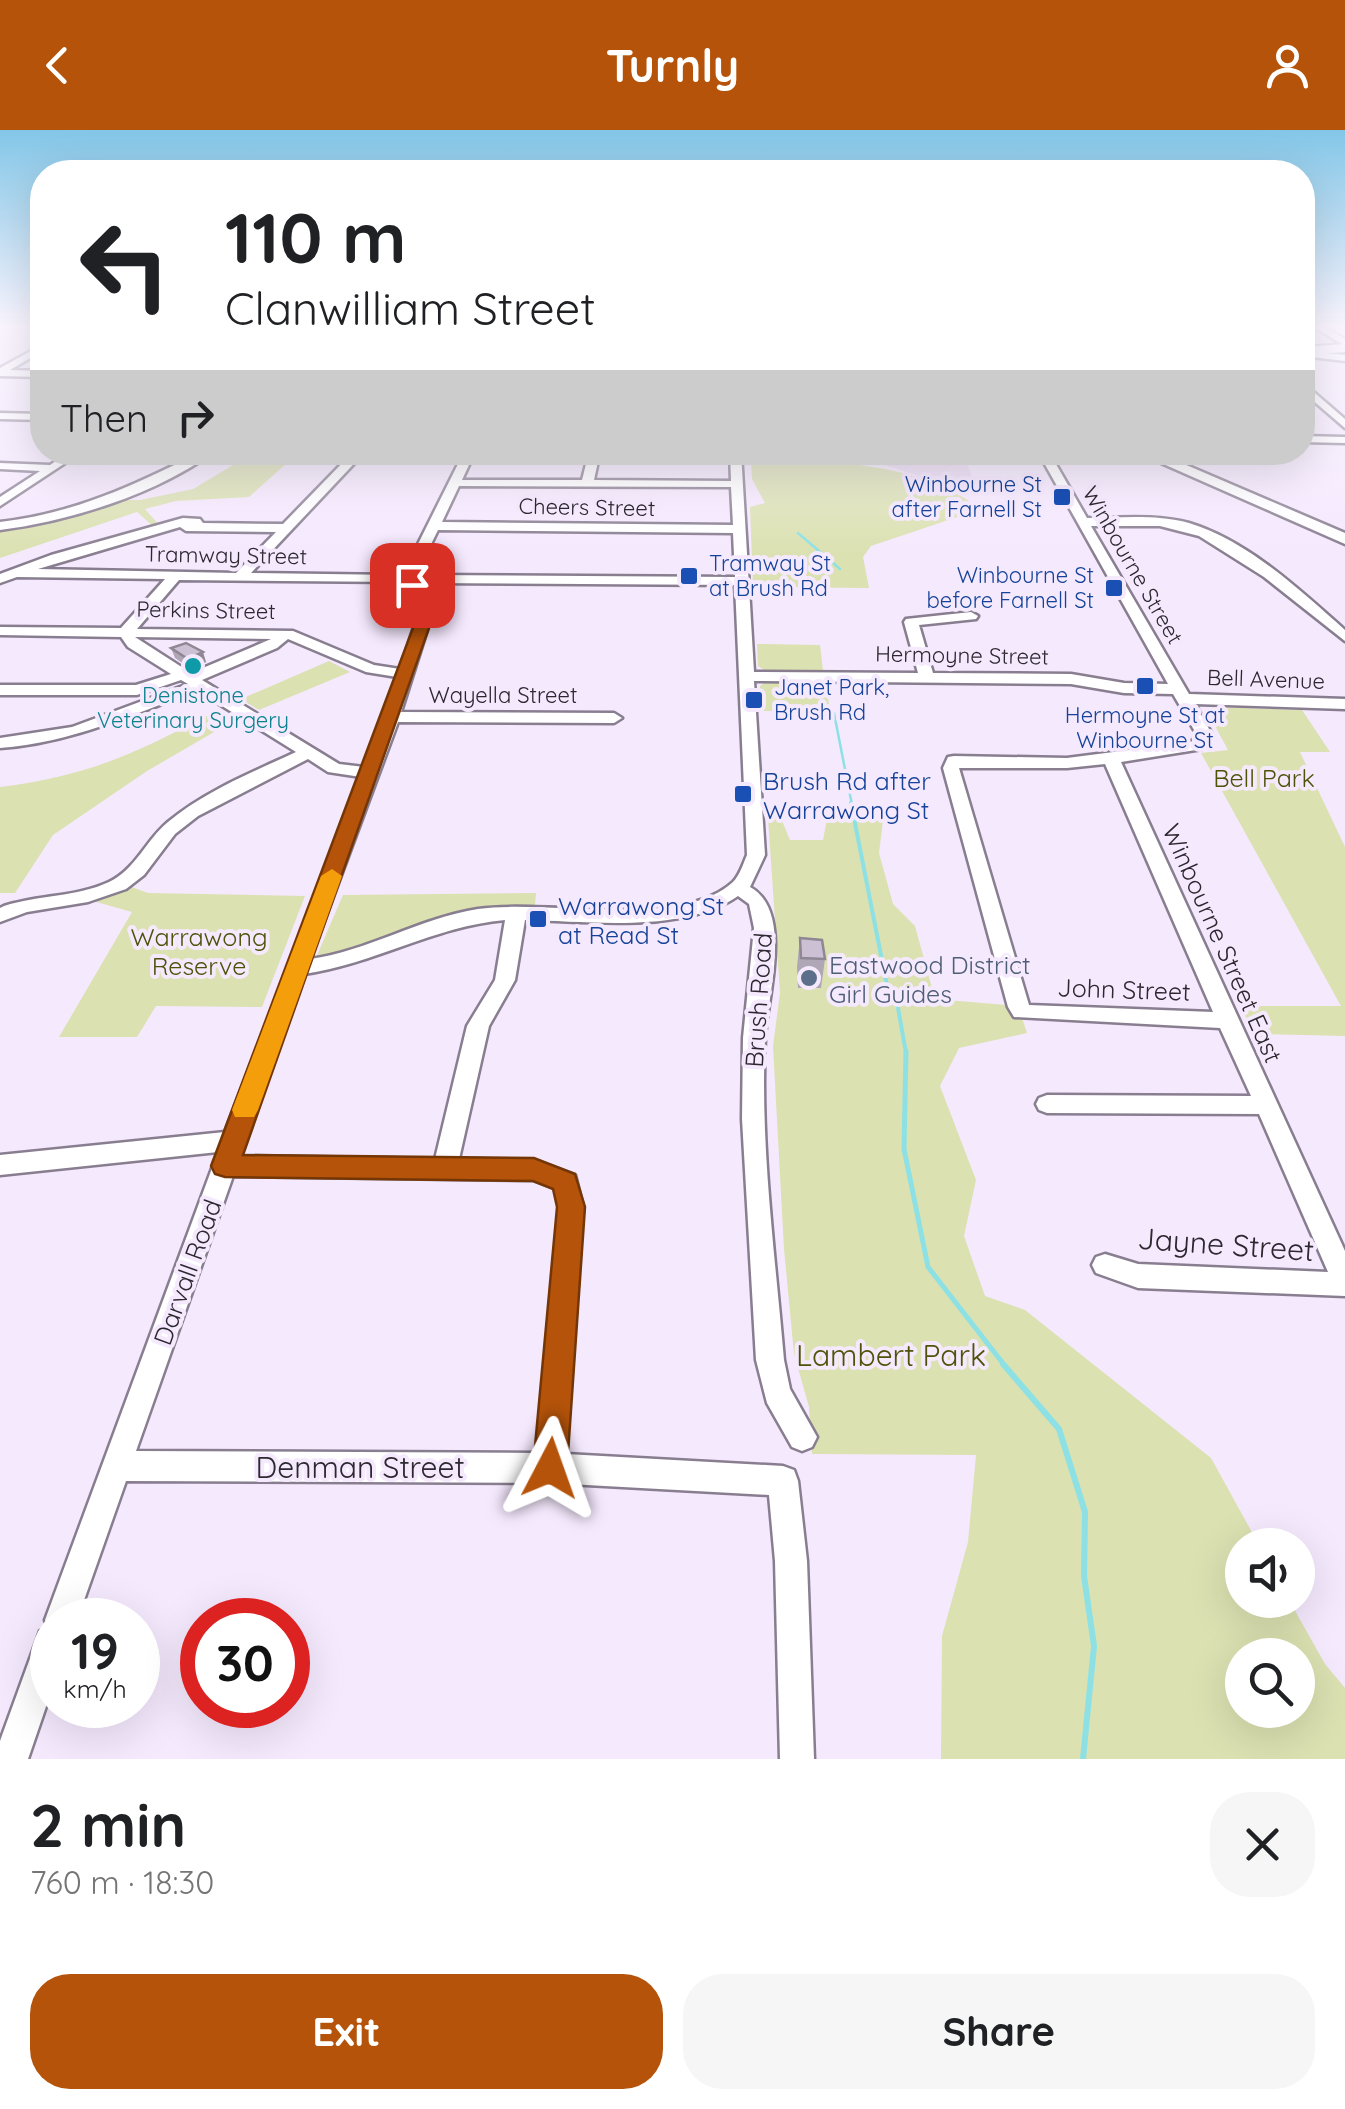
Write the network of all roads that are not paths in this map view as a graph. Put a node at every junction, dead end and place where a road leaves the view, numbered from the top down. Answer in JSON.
{"nodes":[{"id":1,"x":1321,"y":403,"type":"edge"},
{"id":2,"x":0,"y":416,"type":"edge"},
{"id":3,"x":30,"y":417,"type":"edge"},
{"id":4,"x":1345,"y":426,"type":"edge"},
{"id":5,"x":1315,"y":439,"type":"edge"},
{"id":6,"x":1345,"y":440,"type":"edge"},
{"id":7,"x":58,"y":465,"type":"edge"},
{"id":8,"x":180,"y":465,"type":"edge"},
{"id":9,"x":348,"y":465,"type":"edge"},
{"id":10,"x":464,"y":465,"type":"edge"},
{"id":11,"x":592,"y":465,"type":"edge"},
{"id":12,"x":735,"y":465,"type":"edge"},
{"id":13,"x":1050,"y":465,"type":"edge"},
{"id":14,"x":1173,"y":465,"type":"edge"},
{"id":15,"x":0,"y":466,"type":"edge"},
{"id":16,"x":53,"y":468,"type":"junction"},
{"id":17,"x":587,"y":483,"type":"junction"},
{"id":18,"x":455,"y":484,"type":"junction"},
{"id":19,"x":736,"y":484,"type":"junction"},
{"id":20,"x":0,"y":502,"type":"edge"},
{"id":21,"x":1083,"y":522,"type":"junction"},
{"id":22,"x":0,"y":526,"type":"edge"},
{"id":23,"x":435,"y":526,"type":"junction"},
{"id":24,"x":289,"y":528,"type":"junction"},
{"id":25,"x":739,"y":529,"type":"junction"},
{"id":26,"x":1345,"y":539,"type":"edge"},
{"id":27,"x":56,"y":558,"type":"junction"},
{"id":28,"x":54,"y":574,"type":"junction"},
{"id":29,"x":178,"y":574,"type":"junction"},
{"id":30,"x":242,"y":574,"type":"junction"},
{"id":31,"x":7,"y":576,"type":"edge"},
{"id":32,"x":412,"y":578,"type":"junction"},
{"id":33,"x":740,"y":581,"type":"junction"},
{"id":34,"x":971,"y":616,"type":"dead end"},
{"id":35,"x":0,"y":631,"type":"edge"},
{"id":36,"x":127,"y":631,"type":"junction"},
{"id":37,"x":286,"y":634,"type":"junction"},
{"id":38,"x":1345,"y":637,"type":"edge"},
{"id":39,"x":404,"y":674,"type":"junction"},
{"id":40,"x":745,"y":676,"type":"junction"},
{"id":41,"x":927,"y":677,"type":"junction"},
{"id":42,"x":191,"y":680,"type":"junction"},
{"id":43,"x":0,"y":690,"type":"edge"},
{"id":44,"x":1182,"y":694,"type":"junction"},
{"id":45,"x":144,"y":696,"type":"junction"},
{"id":46,"x":1345,"y":704,"type":"edge"},
{"id":47,"x":392,"y":716,"type":"junction"},
{"id":48,"x":614,"y":718,"type":"dead end"},
{"id":49,"x":0,"y":743,"type":"edge"},
{"id":50,"x":307,"y":753,"type":"junction"},
{"id":51,"x":1111,"y":758,"type":"junction"},
{"id":52,"x":368,"y":773,"type":"junction"},
{"id":53,"x":739,"y":889,"type":"junction"},
{"id":54,"x":516,"y":912,"type":"junction"},
{"id":55,"x":4,"y":913,"type":"edge"},
{"id":56,"x":296,"y":968,"type":"junction"},
{"id":57,"x":1224,"y":1020,"type":"junction"},
{"id":58,"x":1047,"y":1104,"type":"dead end"},
{"id":59,"x":1267,"y":1104,"type":"junction"},
{"id":60,"x":229,"y":1153,"type":"junction"},
{"id":61,"x":0,"y":1164,"type":"edge"},
{"id":62,"x":446,"y":1167,"type":"junction"},
{"id":63,"x":1105,"y":1264,"type":"dead end"},
{"id":64,"x":1345,"y":1282,"type":"edge"},
{"id":65,"x":802,"y":1437,"type":"dead end"},
{"id":66,"x":116,"y":1466,"type":"junction"},
{"id":67,"x":550,"y":1468,"type":"junction"},
{"id":68,"x":69,"y":1598,"type":"edge"},
{"id":69,"x":30,"y":1705,"type":"edge"},
{"id":70,"x":11,"y":1759,"type":"edge"},
{"id":71,"x":797,"y":1759,"type":"edge"}],
"edges":[{"from":1,"to":4,"type":"street"},
{"from":2,"to":3,"type":"street"},
{"from":5,"to":6,"type":"street"},
{"from":7,"to":16,"type":"street"},
{"from":8,"to":22,"type":"street"},
{"from":9,"to":24,"type":"street"},
{"from":10,"to":18,"type":"street"},
{"from":11,"to":17,"type":"street"},
{"from":12,"to":19,"type":"street"},
{"from":13,"to":21,"type":"street","name":"Winbourne Street"},
{"from":14,"to":26,"type":"main road"},
{"from":15,"to":16,"type":"street"},
{"from":16,"to":20,"type":"street"},
{"from":17,"to":18,"type":"street"},
{"from":17,"to":19,"type":"street"},
{"from":18,"to":23,"type":"street"},
{"from":19,"to":25,"type":"street"},
{"from":21,"to":38,"type":"street"},
{"from":21,"to":44,"type":"street","name":"Winbourne Street"},
{"from":23,"to":25,"type":"street","name":"Cheers Street"},
{"from":23,"to":32,"type":"street"},
{"from":24,"to":27,"type":"street"},
{"from":24,"to":30,"type":"street"},
{"from":25,"to":33,"type":"street"},
{"from":27,"to":28,"type":"street"},
{"from":27,"to":31,"type":"street"},
{"from":28,"to":29,"type":"street","name":"Tramway Street"},
{"from":28,"to":31,"type":"street","name":"Tramway Street"},
{"from":29,"to":30,"type":"street","name":"Tramway Street"},
{"from":29,"to":36,"type":"street"},
{"from":30,"to":32,"type":"street","name":"Tramway Street"},
{"from":32,"to":33,"type":"street","name":"Tramway Street"},
{"from":32,"to":39,"type":"street","name":"Darvall Road"},
{"from":33,"to":40,"type":"street"},
{"from":34,"to":41,"type":"street"},
{"from":35,"to":36,"type":"street","name":"Perkins Street"},
{"from":36,"to":37,"type":"street","name":"Perkins Street"},
{"from":36,"to":42,"type":"street"},
{"from":37,"to":39,"type":"street","name":"Perkins Street"},
{"from":37,"to":42,"type":"street"},
{"from":39,"to":47,"type":"street","name":"Darvall Road"},
{"from":40,"to":41,"type":"street","name":"Hermoyne Street"},
{"from":40,"to":53,"type":"street"},
{"from":41,"to":44,"type":"street","name":"Hermoyne Street"},
{"from":42,"to":45,"type":"street"},
{"from":42,"to":50,"type":"street"},
{"from":43,"to":45,"type":"street"},
{"from":44,"to":46,"type":"street","name":"Bell Avenue"},
{"from":44,"to":51,"type":"street"},
{"from":45,"to":49,"type":"street"},
{"from":47,"to":48,"type":"street","name":"Wayella Street"},
{"from":47,"to":52,"type":"street","name":"Darvall Road"},
{"from":50,"to":52,"type":"street"},
{"from":50,"to":55,"type":"street"},
{"from":51,"to":57,"type":"street","name":"Winbourne Street East"},
{"from":51,"to":57,"type":"street","name":"John Street"},
{"from":52,"to":56,"type":"street","name":"Darvall Road"},
{"from":53,"to":54,"type":"street"},
{"from":53,"to":65,"type":"street","name":"Brush Road"},
{"from":54,"to":56,"type":"street"},
{"from":54,"to":62,"type":"street"},
{"from":56,"to":60,"type":"street","name":"Darvall Road"},
{"from":57,"to":59,"type":"street","name":"Winbourne Street East"},
{"from":58,"to":59,"type":"street"},
{"from":59,"to":64,"type":"street","name":"Winbourne Street East"},
{"from":60,"to":61,"type":"street"},
{"from":60,"to":62,"type":"street"},
{"from":60,"to":66,"type":"street","name":"Darvall Road"},
{"from":62,"to":67,"type":"street"},
{"from":63,"to":64,"type":"street","name":"Jayne Street"},
{"from":66,"to":67,"type":"street","name":"Denman Street"},
{"from":66,"to":68,"type":"street","name":"Darvall Road"},
{"from":67,"to":71,"type":"street","name":"Denman Street"},
{"from":69,"to":70,"type":"street"}]}
